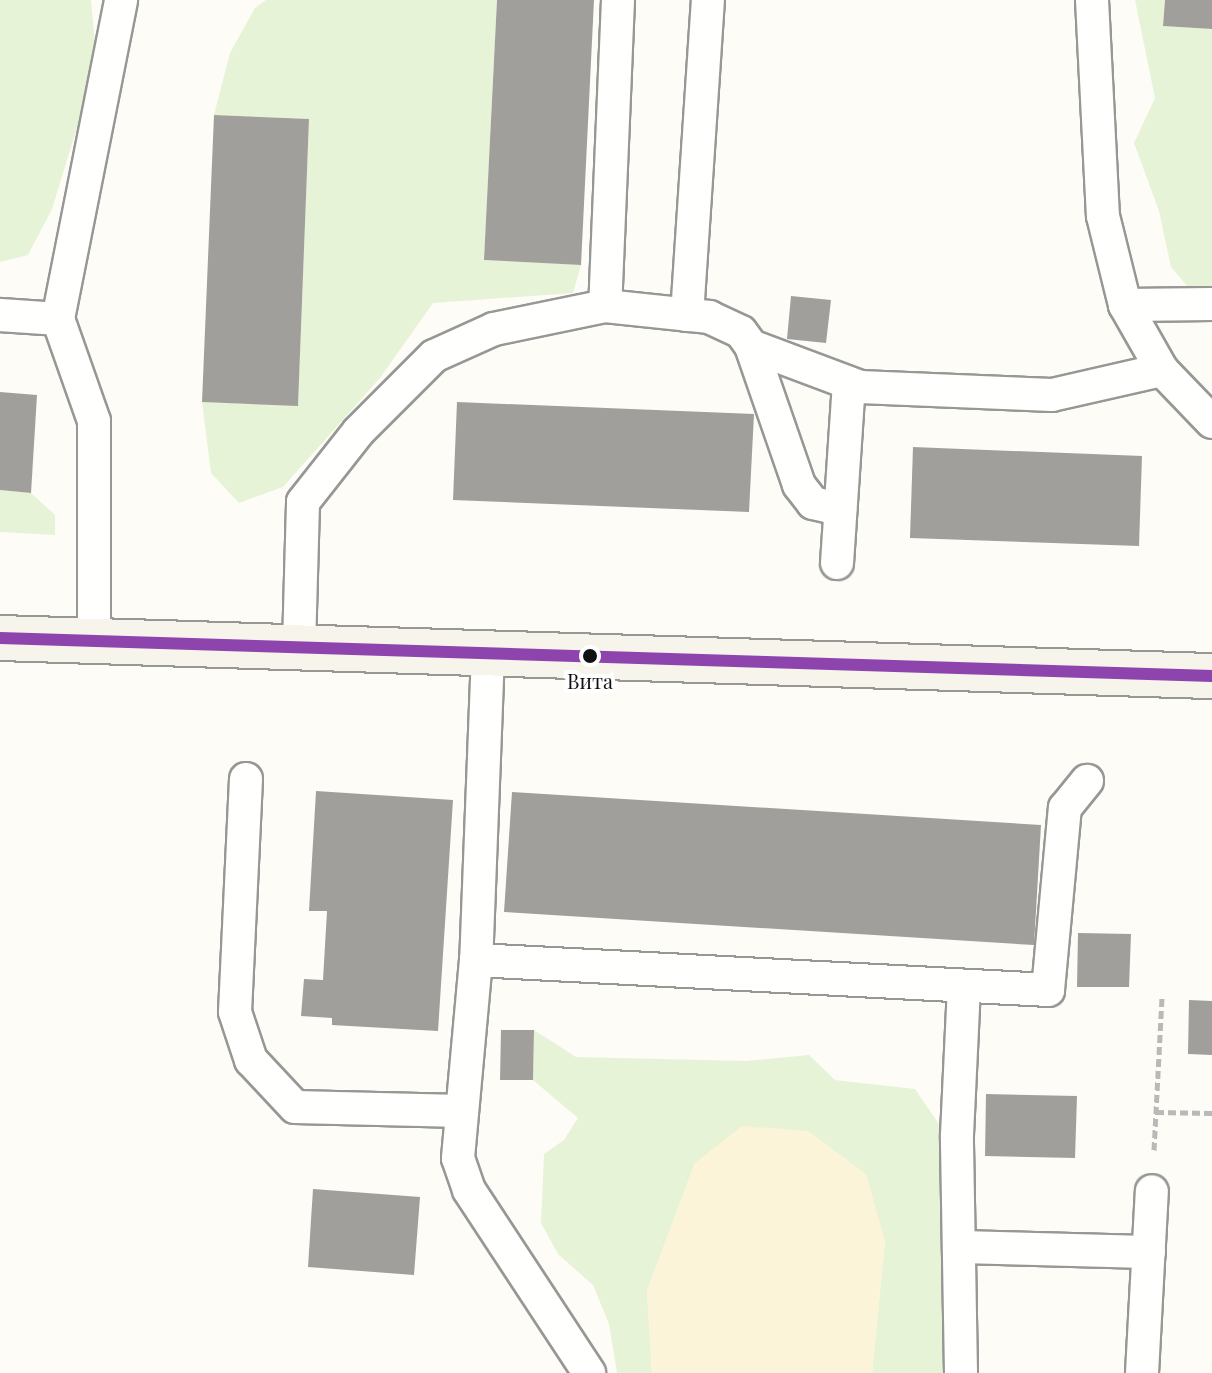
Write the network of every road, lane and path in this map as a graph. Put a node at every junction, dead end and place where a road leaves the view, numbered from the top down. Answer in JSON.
{"nodes":[{"id":1,"x":121,"y":0,"type":"edge"},
{"id":2,"x":618,"y":0,"type":"edge"},
{"id":3,"x":708,"y":0,"type":"edge"},
{"id":4,"x":1092,"y":0,"type":"edge"},
{"id":5,"x":1212,"y":304,"type":"edge"},
{"id":6,"x":1125,"y":305,"type":"junction"},
{"id":7,"x":605,"y":306,"type":"junction"},
{"id":8,"x":0,"y":315,"type":"edge"},
{"id":9,"x":687,"y":315,"type":"junction"},
{"id":10,"x":58,"y":319,"type":"junction"},
{"id":11,"x":751,"y":346,"type":"junction"},
{"id":12,"x":1162,"y":370,"type":"junction"},
{"id":13,"x":849,"y":384,"type":"junction"},
{"id":14,"x":1212,"y":422,"type":"edge"},
{"id":15,"x":840,"y":509,"type":"junction"},
{"id":16,"x":837,"y":563,"type":"dead end"},
{"id":17,"x":0,"y":638,"type":"edge"},
{"id":18,"x":94,"y":641,"type":"junction"},
{"id":19,"x":299,"y":647,"type":"junction"},
{"id":20,"x":488,"y":653,"type":"junction"},
{"id":21,"x":1212,"y":676,"type":"edge"},
{"id":22,"x":246,"y":779,"type":"dead end"},
{"id":23,"x":1087,"y":781,"type":"dead end"},
{"id":24,"x":476,"y":960,"type":"junction"},
{"id":25,"x":964,"y":987,"type":"junction"},
{"id":26,"x":1162,"y":996,"type":"dead end"},
{"id":27,"x":462,"y":1111,"type":"junction"},
{"id":28,"x":1156,"y":1112,"type":"junction"},
{"id":29,"x":1212,"y":1113,"type":"edge"},
{"id":30,"x":1152,"y":1191,"type":"joint"},
{"id":31,"x":959,"y":1247,"type":"junction"},
{"id":32,"x":1149,"y":1252,"type":"junction"},
{"id":33,"x":589,"y":1373,"type":"edge"},
{"id":34,"x":961,"y":1373,"type":"edge"},
{"id":35,"x":1142,"y":1373,"type":"edge"}],
"edges":[{"from":1,"to":10,"type":"lane"},
{"from":2,"to":7,"type":"lane"},
{"from":3,"to":9,"type":"lane"},
{"from":4,"to":6,"type":"lane"},
{"from":5,"to":6,"type":"lane"},
{"from":6,"to":12,"type":"lane"},
{"from":7,"to":9,"type":"lane"},
{"from":7,"to":19,"type":"lane"},
{"from":8,"to":10,"type":"lane"},
{"from":9,"to":11,"type":"lane"},
{"from":10,"to":18,"type":"lane"},
{"from":11,"to":13,"type":"lane"},
{"from":11,"to":15,"type":"lane"},
{"from":12,"to":13,"type":"lane"},
{"from":12,"to":14,"type":"lane"},
{"from":13,"to":15,"type":"lane"},
{"from":15,"to":16,"type":"lane"},
{"from":17,"to":18,"type":"main road"},
{"from":18,"to":19,"type":"main road"},
{"from":19,"to":20,"type":"main road"},
{"from":20,"to":21,"type":"main road"},
{"from":20,"to":24,"type":"lane"},
{"from":22,"to":27,"type":"lane"},
{"from":23,"to":25,"type":"lane"},
{"from":24,"to":25,"type":"lane"},
{"from":24,"to":27,"type":"lane"},
{"from":25,"to":31,"type":"lane"},
{"from":26,"to":28,"type":"path"},
{"from":27,"to":33,"type":"lane"},
{"from":28,"to":29,"type":"path"},
{"from":28,"to":30,"type":"path"},
{"from":30,"to":32,"type":"lane"},
{"from":31,"to":32,"type":"lane"},
{"from":31,"to":34,"type":"lane"},
{"from":32,"to":35,"type":"lane"}]}
